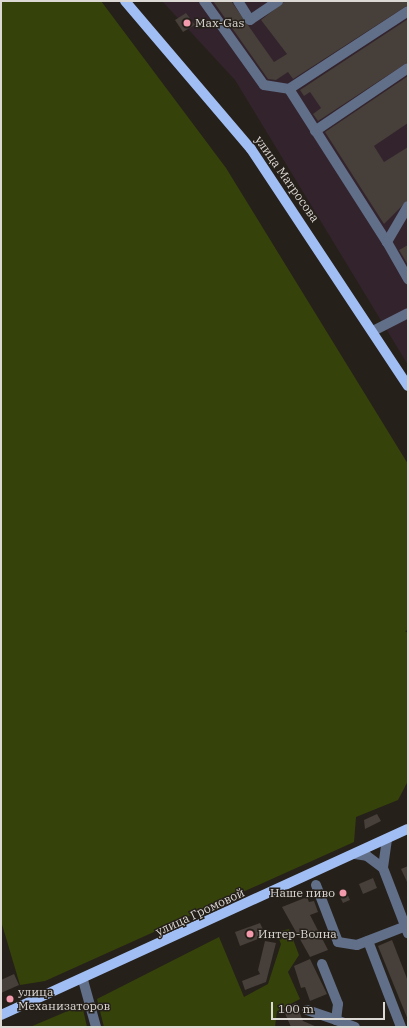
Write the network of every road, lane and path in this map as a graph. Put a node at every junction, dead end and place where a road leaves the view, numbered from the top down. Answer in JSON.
{"nodes":[{"id":1,"x":126,"y":1,"type":"edge"},
{"id":2,"x":204,"y":1,"type":"edge"},
{"id":3,"x":238,"y":1,"type":"edge"},
{"id":4,"x":278,"y":1,"type":"edge"},
{"id":5,"x":408,"y":10,"type":"edge"},
{"id":6,"x":408,"y":68,"type":"edge"},
{"id":7,"x":289,"y":89,"type":"junction"},
{"id":8,"x":316,"y":131,"type":"junction"},
{"id":9,"x":408,"y":206,"type":"edge"},
{"id":10,"x":387,"y":242,"type":"junction"},
{"id":11,"x":408,"y":279,"type":"edge"},
{"id":12,"x":408,"y":313,"type":"edge"},
{"id":13,"x":372,"y":331,"type":"junction"},
{"id":14,"x":408,"y":386,"type":"edge"},
{"id":15,"x":408,"y":829,"type":"edge"},
{"id":16,"x":387,"y":839,"type":"junction"},
{"id":17,"x":355,"y":854,"type":"junction"},
{"id":18,"x":383,"y":868,"type":"junction"},
{"id":19,"x":316,"y":885,"type":"dead end"},
{"id":20,"x":407,"y":930,"type":"edge"},
{"id":21,"x":368,"y":941,"type":"junction"},
{"id":22,"x":322,"y":964,"type":"dead end"},
{"id":23,"x":83,"y":980,"type":"junction"},
{"id":24,"x":306,"y":1010,"type":"dead end"},
{"id":25,"x":1,"y":1015,"type":"edge"},
{"id":26,"x":336,"y":1020,"type":"junction"},
{"id":27,"x":96,"y":1027,"type":"edge"},
{"id":28,"x":355,"y":1027,"type":"edge"},
{"id":29,"x":401,"y":1027,"type":"edge"}],
"edges":[{"from":1,"to":13,"type":"main road","name":"улица Матросова"},
{"from":2,"to":7,"type":"street"},
{"from":3,"to":4,"type":"street"},
{"from":5,"to":7,"type":"street"},
{"from":6,"to":8,"type":"street"},
{"from":7,"to":8,"type":"street"},
{"from":8,"to":10,"type":"street"},
{"from":9,"to":10,"type":"street"},
{"from":10,"to":11,"type":"street"},
{"from":12,"to":13,"type":"street"},
{"from":13,"to":14,"type":"main road","name":"улица Матросова"},
{"from":15,"to":16,"type":"main road","name":"улица Громовой"},
{"from":16,"to":17,"type":"main road","name":"улица Громовой"},
{"from":16,"to":18,"type":"street"},
{"from":17,"to":18,"type":"street"},
{"from":17,"to":23,"type":"main road","name":"улица Громовой"},
{"from":18,"to":20,"type":"street"},
{"from":19,"to":21,"type":"street"},
{"from":20,"to":21,"type":"street"},
{"from":21,"to":29,"type":"street"},
{"from":22,"to":26,"type":"street"},
{"from":23,"to":25,"type":"main road","name":"улица Громовой"},
{"from":23,"to":27,"type":"street"},
{"from":24,"to":26,"type":"street"},
{"from":26,"to":28,"type":"street"}]}
